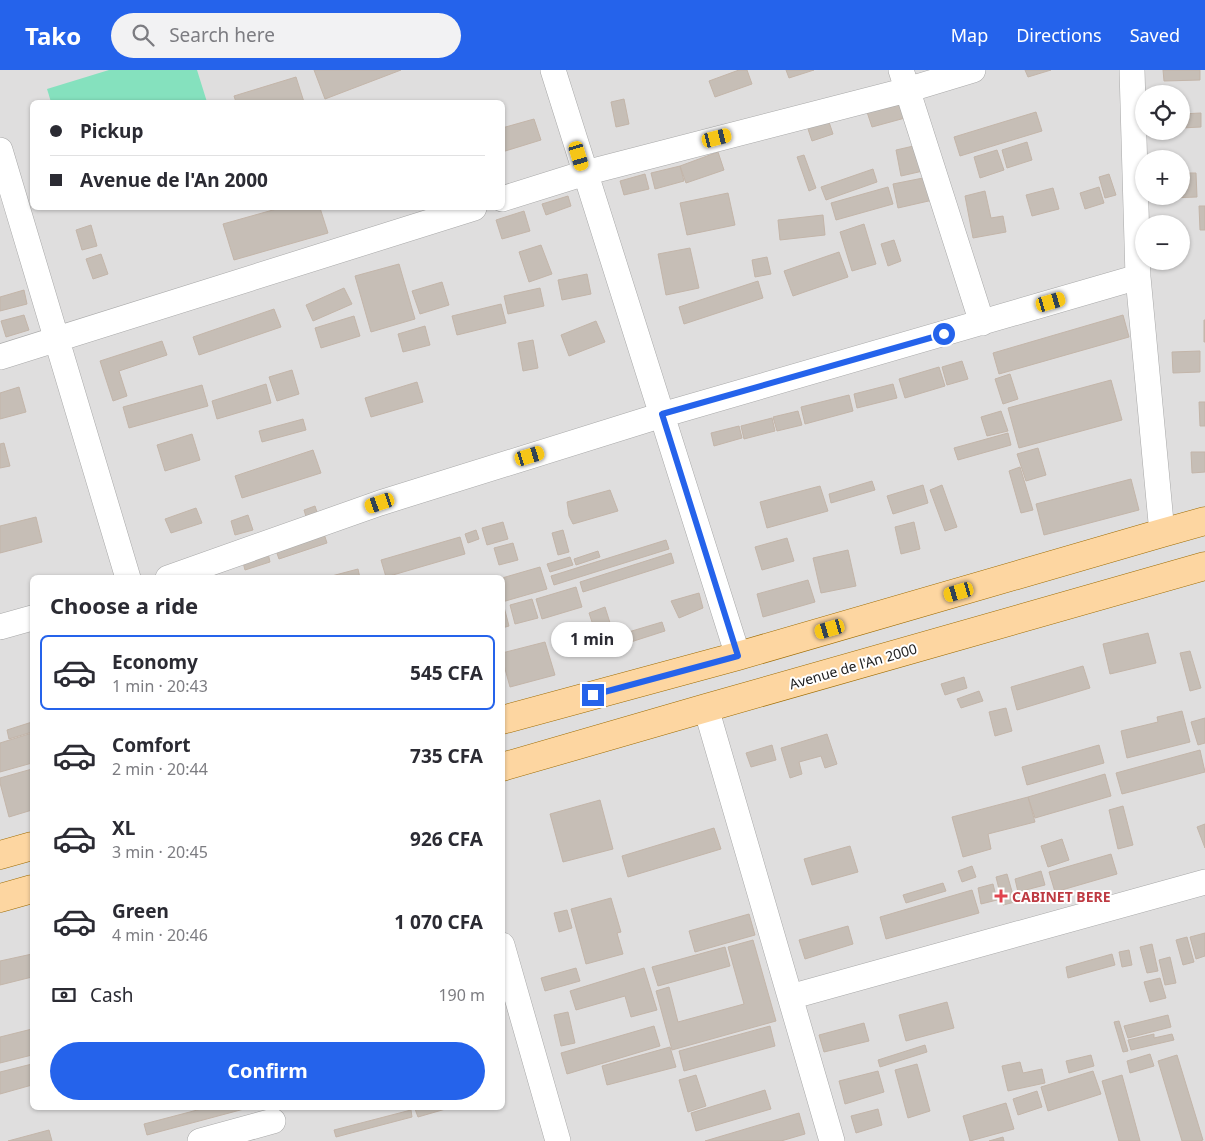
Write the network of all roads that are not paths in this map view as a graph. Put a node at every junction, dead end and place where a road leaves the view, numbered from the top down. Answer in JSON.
{"nodes":[{"id":1,"x":552,"y":70,"type":"edge"},
{"id":2,"x":973,"y":70,"type":"edge"},
{"id":3,"x":1132,"y":70,"type":"edge"},
{"id":4,"x":904,"y":80,"type":"edge"},
{"id":5,"x":0,"y":150,"type":"edge"},
{"id":6,"x":585,"y":173,"type":"junction"},
{"id":7,"x":505,"y":198,"type":"edge"},
{"id":8,"x":468,"y":210,"type":"edge"},
{"id":9,"x":1138,"y":277,"type":"junction"},
{"id":10,"x":982,"y":323,"type":"junction"},
{"id":11,"x":57,"y":339,"type":"junction"},
{"id":12,"x":0,"y":356,"type":"edge"},
{"id":13,"x":662,"y":414,"type":"junction"},
{"id":14,"x":1205,"y":521,"type":"edge"},
{"id":15,"x":1162,"y":532,"type":"junction"},
{"id":16,"x":1205,"y":566,"type":"edge"},
{"id":17,"x":127,"y":575,"type":"edge"},
{"id":18,"x":176,"y":575,"type":"edge"},
{"id":19,"x":30,"y":619,"type":"edge"},
{"id":20,"x":0,"y":627,"type":"edge"},
{"id":21,"x":738,"y":656,"type":"junction"},
{"id":22,"x":706,"y":708,"type":"junction"},
{"id":23,"x":505,"y":719,"type":"edge"},
{"id":24,"x":505,"y":766,"type":"edge"},
{"id":25,"x":30,"y":847,"type":"edge"},
{"id":26,"x":0,"y":855,"type":"edge"},
{"id":27,"x":1205,"y":882,"type":"edge"},
{"id":28,"x":30,"y":890,"type":"edge"},
{"id":29,"x":0,"y":898,"type":"edge"},
{"id":30,"x":505,"y":956,"type":"edge"},
{"id":31,"x":790,"y":997,"type":"junction"},
{"id":32,"x":274,"y":1123,"type":"edge"},
{"id":33,"x":200,"y":1141,"type":"edge"},
{"id":34,"x":558,"y":1141,"type":"edge"},
{"id":35,"x":832,"y":1141,"type":"edge"}],
"edges":[{"from":1,"to":6,"type":"street"},
{"from":2,"to":4,"type":"street"},
{"from":3,"to":9,"type":"street"},
{"from":4,"to":6,"type":"street"},
{"from":4,"to":10,"type":"street"},
{"from":5,"to":11,"type":"street"},
{"from":6,"to":7,"type":"street"},
{"from":6,"to":13,"type":"street"},
{"from":8,"to":11,"type":"street"},
{"from":9,"to":10,"type":"street"},
{"from":9,"to":15,"type":"street"},
{"from":10,"to":13,"type":"street"},
{"from":11,"to":12,"type":"street"},
{"from":11,"to":17,"type":"street"},
{"from":13,"to":18,"type":"street"},
{"from":13,"to":21,"type":"street"},
{"from":14,"to":15,"type":"main road"},
{"from":15,"to":21,"type":"main road"},
{"from":16,"to":22,"type":"main road","name":"Avenue de l'An 2000"},
{"from":19,"to":20,"type":"street"},
{"from":21,"to":23,"type":"main road"},
{"from":22,"to":24,"type":"main road","name":"Avenue de l'An 2000"},
{"from":22,"to":31,"type":"street"},
{"from":25,"to":26,"type":"main road"},
{"from":27,"to":31,"type":"street"},
{"from":28,"to":29,"type":"main road"},
{"from":30,"to":34,"type":"street"},
{"from":31,"to":35,"type":"street"},
{"from":32,"to":33,"type":"street"}]}
